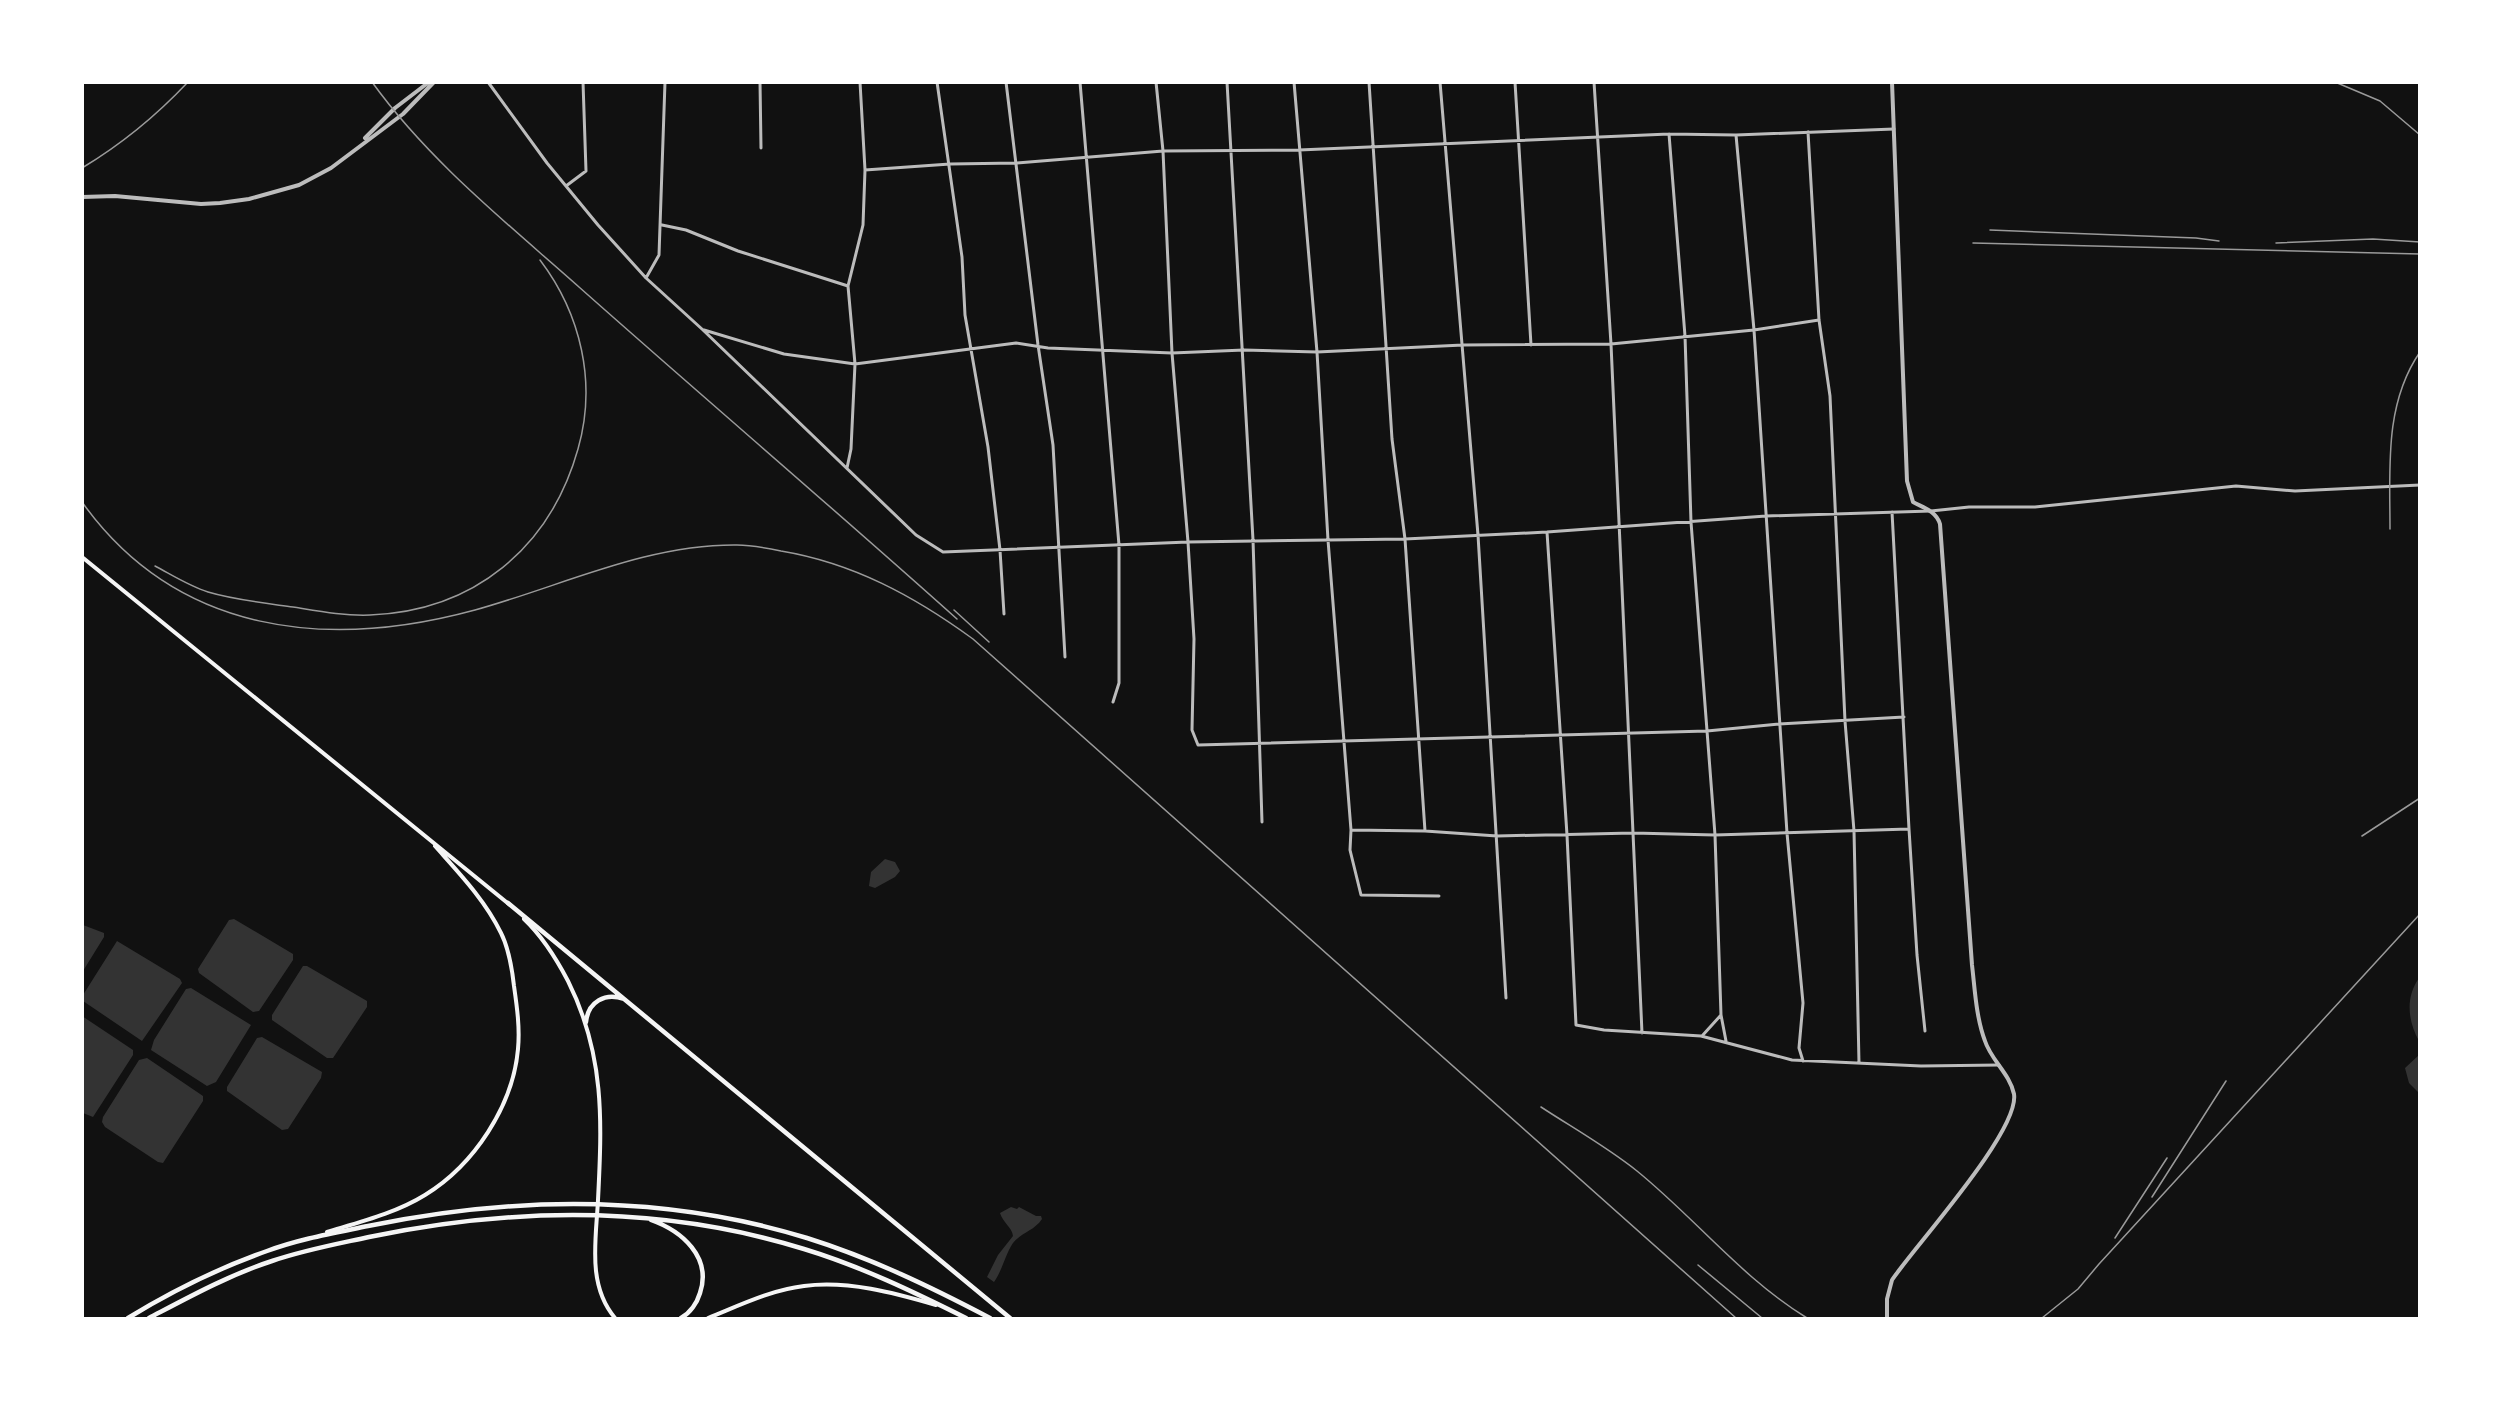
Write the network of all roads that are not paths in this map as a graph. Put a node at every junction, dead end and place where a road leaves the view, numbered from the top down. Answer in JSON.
{"nodes":[{"id":1,"x":429,"y":82,"type":"edge"},
{"id":2,"x":434,"y":82,"type":"edge"},
{"id":3,"x":488,"y":82,"type":"edge"},
{"id":4,"x":583,"y":82,"type":"edge"},
{"id":5,"x":665,"y":82,"type":"edge"},
{"id":6,"x":760,"y":82,"type":"edge"},
{"id":7,"x":860,"y":82,"type":"edge"},
{"id":8,"x":938,"y":82,"type":"edge"},
{"id":9,"x":1006,"y":82,"type":"edge"},
{"id":10,"x":1080,"y":82,"type":"edge"},
{"id":11,"x":1156,"y":82,"type":"edge"},
{"id":12,"x":1227,"y":82,"type":"edge"},
{"id":13,"x":1294,"y":82,"type":"edge"},
{"id":14,"x":1369,"y":82,"type":"edge"},
{"id":15,"x":1440,"y":82,"type":"edge"},
{"id":16,"x":1515,"y":82,"type":"edge"},
{"id":17,"x":1594,"y":82,"type":"edge"},
{"id":18,"x":1892,"y":82,"type":"edge"},
{"id":19,"x":1894,"y":129,"type":"junction"},
{"id":20,"x":1808,"y":132,"type":"junction"},
{"id":21,"x":1669,"y":134,"type":"junction"},
{"id":22,"x":1736,"y":135,"type":"junction"},
{"id":23,"x":1597,"y":137,"type":"junction"},
{"id":24,"x":1519,"y":139,"type":"junction"},
{"id":25,"x":1446,"y":144,"type":"junction"},
{"id":26,"x":356,"y":147,"type":"junction"},
{"id":27,"x":1374,"y":147,"type":"junction"},
{"id":28,"x":761,"y":148,"type":"dead end"},
{"id":29,"x":1231,"y":150,"type":"junction"},
{"id":30,"x":1299,"y":150,"type":"junction"},
{"id":31,"x":1163,"y":151,"type":"junction"},
{"id":32,"x":1086,"y":156,"type":"junction"},
{"id":33,"x":1017,"y":163,"type":"junction"},
{"id":34,"x":950,"y":164,"type":"junction"},
{"id":35,"x":865,"y":170,"type":"junction"},
{"id":36,"x":566,"y":186,"type":"junction"},
{"id":37,"x":82,"y":197,"type":"edge"},
{"id":38,"x":662,"y":225,"type":"junction"},
{"id":39,"x":646,"y":278,"type":"junction"},
{"id":40,"x":848,"y":286,"type":"junction"},
{"id":41,"x":1820,"y":320,"type":"junction"},
{"id":42,"x":703,"y":330,"type":"junction"},
{"id":43,"x":1754,"y":330,"type":"junction"},
{"id":44,"x":1685,"y":336,"type":"junction"},
{"id":45,"x":1611,"y":344,"type":"junction"},
{"id":46,"x":1038,"y":345,"type":"junction"},
{"id":47,"x":1463,"y":345,"type":"junction"},
{"id":48,"x":1531,"y":345,"type":"junction"},
{"id":49,"x":1388,"y":347,"type":"junction"},
{"id":50,"x":970,"y":348,"type":"junction"},
{"id":51,"x":1244,"y":350,"type":"junction"},
{"id":52,"x":1104,"y":351,"type":"junction"},
{"id":53,"x":1317,"y":352,"type":"junction"},
{"id":54,"x":1172,"y":353,"type":"junction"},
{"id":55,"x":855,"y":364,"type":"junction"},
{"id":56,"x":847,"y":468,"type":"junction"},
{"id":57,"x":2420,"y":485,"type":"edge"},
{"id":58,"x":1931,"y":511,"type":"junction"},
{"id":59,"x":1892,"y":512,"type":"junction"},
{"id":60,"x":1834,"y":514,"type":"junction"},
{"id":61,"x":1766,"y":516,"type":"junction"},
{"id":62,"x":1691,"y":522,"type":"junction"},
{"id":63,"x":1618,"y":527,"type":"junction"},
{"id":64,"x":1547,"y":532,"type":"junction"},
{"id":65,"x":1478,"y":535,"type":"junction"},
{"id":66,"x":1405,"y":539,"type":"junction"},
{"id":67,"x":1253,"y":540,"type":"junction"},
{"id":68,"x":1328,"y":540,"type":"junction"},
{"id":69,"x":1188,"y":542,"type":"junction"},
{"id":70,"x":1119,"y":545,"type":"junction"},
{"id":71,"x":1060,"y":548,"type":"junction"},
{"id":72,"x":1000,"y":550,"type":"junction"},
{"id":73,"x":82,"y":556,"type":"edge"},
{"id":74,"x":1004,"y":614,"type":"dead end"},
{"id":75,"x":1065,"y":657,"type":"dead end"},
{"id":76,"x":1113,"y":702,"type":"dead end"},
{"id":77,"x":1904,"y":717,"type":"junction"},
{"id":78,"x":1845,"y":721,"type":"junction"},
{"id":79,"x":1779,"y":724,"type":"junction"},
{"id":80,"x":1707,"y":731,"type":"junction"},
{"id":81,"x":1628,"y":734,"type":"junction"},
{"id":82,"x":1561,"y":737,"type":"junction"},
{"id":83,"x":1419,"y":738,"type":"junction"},
{"id":84,"x":1490,"y":738,"type":"junction"},
{"id":85,"x":1343,"y":741,"type":"junction"},
{"id":86,"x":1261,"y":745,"type":"junction"},
{"id":87,"x":1262,"y":822,"type":"dead end"},
{"id":88,"x":1909,"y":829,"type":"junction"},
{"id":89,"x":1351,"y":830,"type":"junction"},
{"id":90,"x":1425,"y":831,"type":"junction"},
{"id":91,"x":1854,"y":831,"type":"junction"},
{"id":92,"x":1633,"y":833,"type":"junction"},
{"id":93,"x":1787,"y":833,"type":"junction"},
{"id":94,"x":1566,"y":835,"type":"junction"},
{"id":95,"x":1715,"y":835,"type":"junction"},
{"id":96,"x":1497,"y":836,"type":"junction"},
{"id":97,"x":426,"y":837,"type":"junction"},
{"id":98,"x":1439,"y":896,"type":"dead end"},
{"id":99,"x":508,"y":903,"type":"junction"},
{"id":100,"x":1506,"y":998,"type":"dead end"},
{"id":101,"x":632,"y":1004,"type":"junction"},
{"id":102,"x":1721,"y":1015,"type":"junction"},
{"id":103,"x":586,"y":1022,"type":"junction"},
{"id":104,"x":1925,"y":1031,"type":"dead end"},
{"id":105,"x":1642,"y":1033,"type":"junction"},
{"id":106,"x":1701,"y":1036,"type":"junction"},
{"id":107,"x":1726,"y":1041,"type":"junction"},
{"id":108,"x":1803,"y":1061,"type":"junction"},
{"id":109,"x":1859,"y":1063,"type":"junction"},
{"id":110,"x":1999,"y":1065,"type":"junction"},
{"id":111,"x":640,"y":1216,"type":"junction"},
{"id":112,"x":308,"y":1239,"type":"junction"},
{"id":113,"x":943,"y":1307,"type":"junction"},
{"id":114,"x":128,"y":1318,"type":"edge"},
{"id":115,"x":149,"y":1318,"type":"edge"},
{"id":116,"x":615,"y":1318,"type":"edge"},
{"id":117,"x":681,"y":1318,"type":"edge"},
{"id":118,"x":708,"y":1318,"type":"edge"},
{"id":119,"x":966,"y":1318,"type":"edge"},
{"id":120,"x":990,"y":1318,"type":"edge"},
{"id":121,"x":1010,"y":1318,"type":"edge"},
{"id":122,"x":1887,"y":1318,"type":"edge"}],
"edges":[{"from":1,"to":26,"type":"street"},
{"from":2,"to":26,"type":"street"},
{"from":3,"to":36,"type":"street"},
{"from":4,"to":36,"type":"street"},
{"from":5,"to":38,"type":"street"},
{"from":6,"to":28,"type":"street"},
{"from":7,"to":35,"type":"street"},
{"from":8,"to":34,"type":"street"},
{"from":9,"to":33,"type":"street"},
{"from":10,"to":32,"type":"street"},
{"from":11,"to":31,"type":"street"},
{"from":12,"to":29,"type":"street"},
{"from":13,"to":30,"type":"street"},
{"from":14,"to":27,"type":"street"},
{"from":15,"to":25,"type":"street"},
{"from":16,"to":24,"type":"street"},
{"from":17,"to":23,"type":"street"},
{"from":18,"to":19,"type":"street"},
{"from":19,"to":20,"type":"street"},
{"from":19,"to":58,"type":"street"},
{"from":20,"to":22,"type":"street"},
{"from":20,"to":41,"type":"street"},
{"from":21,"to":22,"type":"street"},
{"from":21,"to":23,"type":"street"},
{"from":21,"to":44,"type":"street"},
{"from":22,"to":43,"type":"street"},
{"from":23,"to":24,"type":"street"},
{"from":23,"to":45,"type":"street"},
{"from":24,"to":25,"type":"street"},
{"from":24,"to":48,"type":"street"},
{"from":25,"to":27,"type":"street"},
{"from":25,"to":47,"type":"street"},
{"from":26,"to":37,"type":"street"},
{"from":27,"to":30,"type":"street"},
{"from":27,"to":49,"type":"street"},
{"from":29,"to":30,"type":"street"},
{"from":29,"to":31,"type":"street"},
{"from":29,"to":51,"type":"street"},
{"from":30,"to":53,"type":"street"},
{"from":31,"to":32,"type":"street"},
{"from":31,"to":54,"type":"street"},
{"from":32,"to":33,"type":"street"},
{"from":32,"to":52,"type":"street"},
{"from":33,"to":34,"type":"street"},
{"from":33,"to":46,"type":"street"},
{"from":34,"to":35,"type":"street"},
{"from":34,"to":50,"type":"street"},
{"from":35,"to":40,"type":"street"},
{"from":36,"to":39,"type":"street"},
{"from":38,"to":39,"type":"street"},
{"from":38,"to":40,"type":"street"},
{"from":39,"to":42,"type":"street"},
{"from":40,"to":55,"type":"street"},
{"from":41,"to":43,"type":"street"},
{"from":41,"to":60,"type":"street"},
{"from":42,"to":55,"type":"street"},
{"from":42,"to":56,"type":"street"},
{"from":43,"to":44,"type":"street"},
{"from":43,"to":61,"type":"street"},
{"from":44,"to":45,"type":"street"},
{"from":44,"to":62,"type":"street"},
{"from":45,"to":48,"type":"street"},
{"from":45,"to":63,"type":"street"},
{"from":46,"to":50,"type":"street"},
{"from":46,"to":52,"type":"street"},
{"from":46,"to":71,"type":"street"},
{"from":47,"to":48,"type":"street"},
{"from":47,"to":49,"type":"street"},
{"from":47,"to":65,"type":"street"},
{"from":49,"to":53,"type":"street"},
{"from":49,"to":66,"type":"street"},
{"from":50,"to":55,"type":"street"},
{"from":50,"to":72,"type":"street"},
{"from":51,"to":53,"type":"street"},
{"from":51,"to":54,"type":"street"},
{"from":51,"to":67,"type":"street"},
{"from":52,"to":54,"type":"street"},
{"from":52,"to":70,"type":"street"},
{"from":53,"to":68,"type":"street"},
{"from":54,"to":69,"type":"street"},
{"from":55,"to":56,"type":"street"},
{"from":56,"to":72,"type":"street"},
{"from":57,"to":58,"type":"street"},
{"from":58,"to":59,"type":"street"},
{"from":58,"to":110,"type":"street"},
{"from":59,"to":60,"type":"street"},
{"from":59,"to":77,"type":"street"},
{"from":60,"to":61,"type":"street"},
{"from":60,"to":78,"type":"street"},
{"from":61,"to":62,"type":"street"},
{"from":61,"to":79,"type":"street"},
{"from":62,"to":63,"type":"street"},
{"from":62,"to":80,"type":"street"},
{"from":63,"to":64,"type":"street"},
{"from":63,"to":81,"type":"street"},
{"from":64,"to":65,"type":"street"},
{"from":64,"to":82,"type":"street"},
{"from":65,"to":66,"type":"street"},
{"from":65,"to":84,"type":"street"},
{"from":66,"to":68,"type":"street"},
{"from":66,"to":83,"type":"street"},
{"from":67,"to":68,"type":"street"},
{"from":67,"to":69,"type":"street"},
{"from":67,"to":86,"type":"street"},
{"from":68,"to":85,"type":"street"},
{"from":69,"to":70,"type":"street"},
{"from":69,"to":86,"type":"street"},
{"from":70,"to":71,"type":"street"},
{"from":70,"to":76,"type":"street"},
{"from":71,"to":72,"type":"street"},
{"from":71,"to":75,"type":"street"},
{"from":72,"to":74,"type":"street"},
{"from":73,"to":97,"type":"main road"},
{"from":77,"to":78,"type":"street"},
{"from":77,"to":88,"type":"street"},
{"from":78,"to":79,"type":"street"},
{"from":78,"to":91,"type":"street"},
{"from":79,"to":80,"type":"street"},
{"from":79,"to":93,"type":"street"},
{"from":80,"to":81,"type":"street"},
{"from":80,"to":95,"type":"street"},
{"from":81,"to":82,"type":"street"},
{"from":81,"to":92,"type":"street"},
{"from":82,"to":84,"type":"street"},
{"from":82,"to":94,"type":"street"},
{"from":83,"to":84,"type":"street"},
{"from":83,"to":85,"type":"street"},
{"from":83,"to":90,"type":"street"},
{"from":84,"to":96,"type":"street"},
{"from":85,"to":86,"type":"street"},
{"from":85,"to":89,"type":"street"},
{"from":86,"to":87,"type":"street"},
{"from":88,"to":91,"type":"street"},
{"from":88,"to":104,"type":"street"},
{"from":89,"to":90,"type":"street"},
{"from":89,"to":98,"type":"street"},
{"from":90,"to":96,"type":"street"},
{"from":91,"to":93,"type":"street"},
{"from":91,"to":109,"type":"street"},
{"from":92,"to":94,"type":"street"},
{"from":92,"to":95,"type":"street"},
{"from":92,"to":105,"type":"street"},
{"from":93,"to":95,"type":"street"},
{"from":93,"to":108,"type":"street"},
{"from":94,"to":96,"type":"street"},
{"from":94,"to":105,"type":"street"},
{"from":95,"to":102,"type":"street"},
{"from":96,"to":100,"type":"street"},
{"from":97,"to":99,"type":"main road"},
{"from":97,"to":112,"type":"main road"},
{"from":99,"to":101,"type":"highway"},
{"from":99,"to":103,"type":"main road"},
{"from":101,"to":103,"type":"highway"},
{"from":101,"to":121,"type":"highway"},
{"from":102,"to":106,"type":"street"},
{"from":102,"to":107,"type":"street"},
{"from":103,"to":116,"type":"main road"},
{"from":105,"to":106,"type":"street"},
{"from":106,"to":107,"type":"street"},
{"from":107,"to":108,"type":"street"},
{"from":108,"to":109,"type":"street"},
{"from":109,"to":110,"type":"street"},
{"from":110,"to":122,"type":"street"},
{"from":111,"to":113,"type":"highway"},
{"from":111,"to":115,"type":"highway"},
{"from":111,"to":117,"type":"highway"},
{"from":112,"to":114,"type":"highway"},
{"from":112,"to":120,"type":"highway"},
{"from":113,"to":118,"type":"main road"},
{"from":113,"to":119,"type":"highway"}]}
